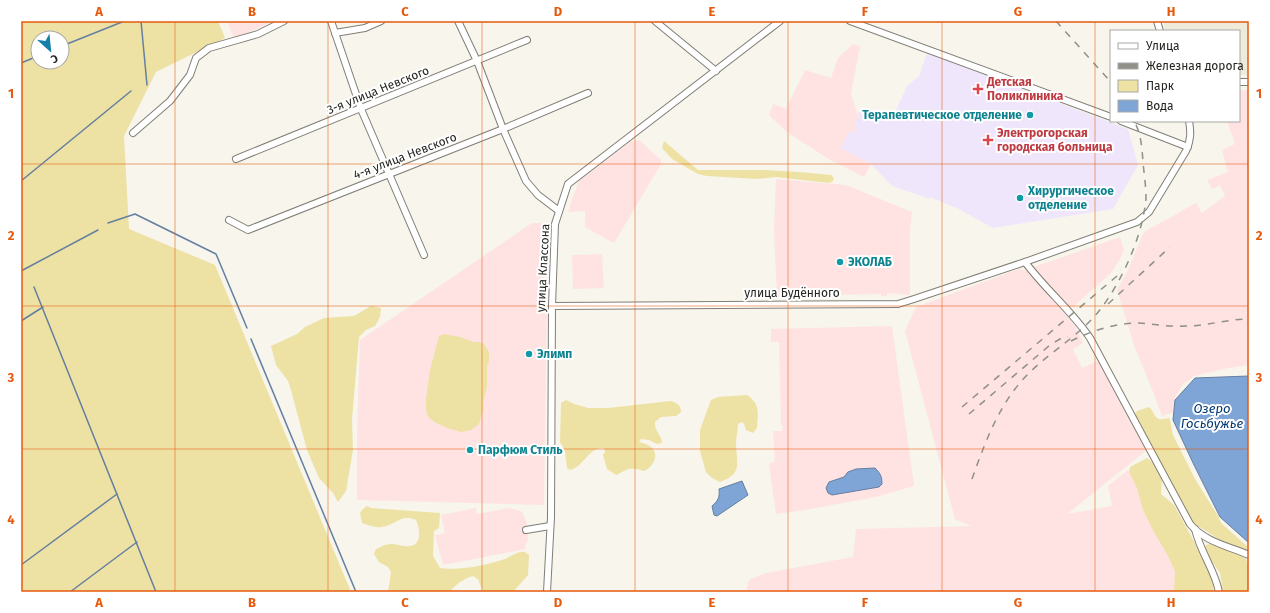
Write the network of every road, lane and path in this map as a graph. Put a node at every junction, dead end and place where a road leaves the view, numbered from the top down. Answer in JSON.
{"nodes":[{"id":1,"x":284,"y":21,"type":"edge"},
{"id":2,"x":331,"y":21,"type":"edge"},
{"id":3,"x":381,"y":21,"type":"edge"},
{"id":4,"x":458,"y":21,"type":"edge"},
{"id":5,"x":655,"y":21,"type":"edge"},
{"id":6,"x":780,"y":21,"type":"edge"},
{"id":7,"x":850,"y":21,"type":"edge"},
{"id":8,"x":335,"y":33,"type":"junction"},
{"id":9,"x":527,"y":40,"type":"dead end"},
{"id":10,"x":477,"y":60,"type":"junction"},
{"id":11,"x":716,"y":71,"type":"junction"},
{"id":12,"x":588,"y":93,"type":"dead end"},
{"id":13,"x":361,"y":108,"type":"junction"},
{"id":14,"x":1110,"y":117,"type":"edge"},
{"id":15,"x":1124,"y":122,"type":"edge"},
{"id":16,"x":1189,"y":122,"type":"edge"},
{"id":17,"x":503,"y":130,"type":"junction"},
{"id":18,"x":133,"y":133,"type":"dead end"},
{"id":19,"x":1188,"y":147,"type":"junction"},
{"id":20,"x":236,"y":159,"type":"dead end"},
{"id":21,"x":389,"y":174,"type":"junction"},
{"id":22,"x":559,"y":211,"type":"junction"},
{"id":23,"x":229,"y":220,"type":"dead end"},
{"id":24,"x":424,"y":255,"type":"dead end"},
{"id":25,"x":1025,"y":262,"type":"junction"},
{"id":26,"x":552,"y":306,"type":"junction"},
{"id":27,"x":550,"y":526,"type":"junction"},
{"id":28,"x":1195,"y":529,"type":"junction"},
{"id":29,"x":526,"y":530,"type":"dead end"},
{"id":30,"x":1249,"y":555,"type":"edge"},
{"id":31,"x":547,"y":592,"type":"edge"},
{"id":32,"x":1219,"y":592,"type":"edge"}],
"edges":[{"from":1,"to":18,"type":"street"},
{"from":2,"to":8,"type":"street"},
{"from":3,"to":8,"type":"street"},
{"from":4,"to":10,"type":"street"},
{"from":5,"to":11,"type":"street"},
{"from":6,"to":11,"type":"street","name":"улица Классона"},
{"from":7,"to":14,"type":"street"},
{"from":8,"to":13,"type":"street"},
{"from":9,"to":10,"type":"street","name":"3-я улица Невского"},
{"from":10,"to":13,"type":"street","name":"3-я улица Невского"},
{"from":10,"to":17,"type":"street"},
{"from":11,"to":22,"type":"street","name":"улица Классона"},
{"from":12,"to":17,"type":"street","name":"4-я улица Невского"},
{"from":13,"to":20,"type":"street","name":"3-я улица Невского"},
{"from":13,"to":21,"type":"street"},
{"from":15,"to":19,"type":"street"},
{"from":16,"to":19,"type":"street"},
{"from":17,"to":21,"type":"street","name":"4-я улица Невского"},
{"from":17,"to":22,"type":"street"},
{"from":19,"to":25,"type":"street","name":"улица Будённого"},
{"from":21,"to":23,"type":"street","name":"4-я улица Невского"},
{"from":21,"to":24,"type":"street"},
{"from":22,"to":26,"type":"street","name":"улица Классона"},
{"from":25,"to":26,"type":"street","name":"улица Будённого"},
{"from":25,"to":28,"type":"street"},
{"from":26,"to":27,"type":"street","name":"улица Классона"},
{"from":27,"to":29,"type":"street"},
{"from":27,"to":31,"type":"street","name":"улица Классона"},
{"from":28,"to":30,"type":"street"},
{"from":28,"to":32,"type":"street"}]}
